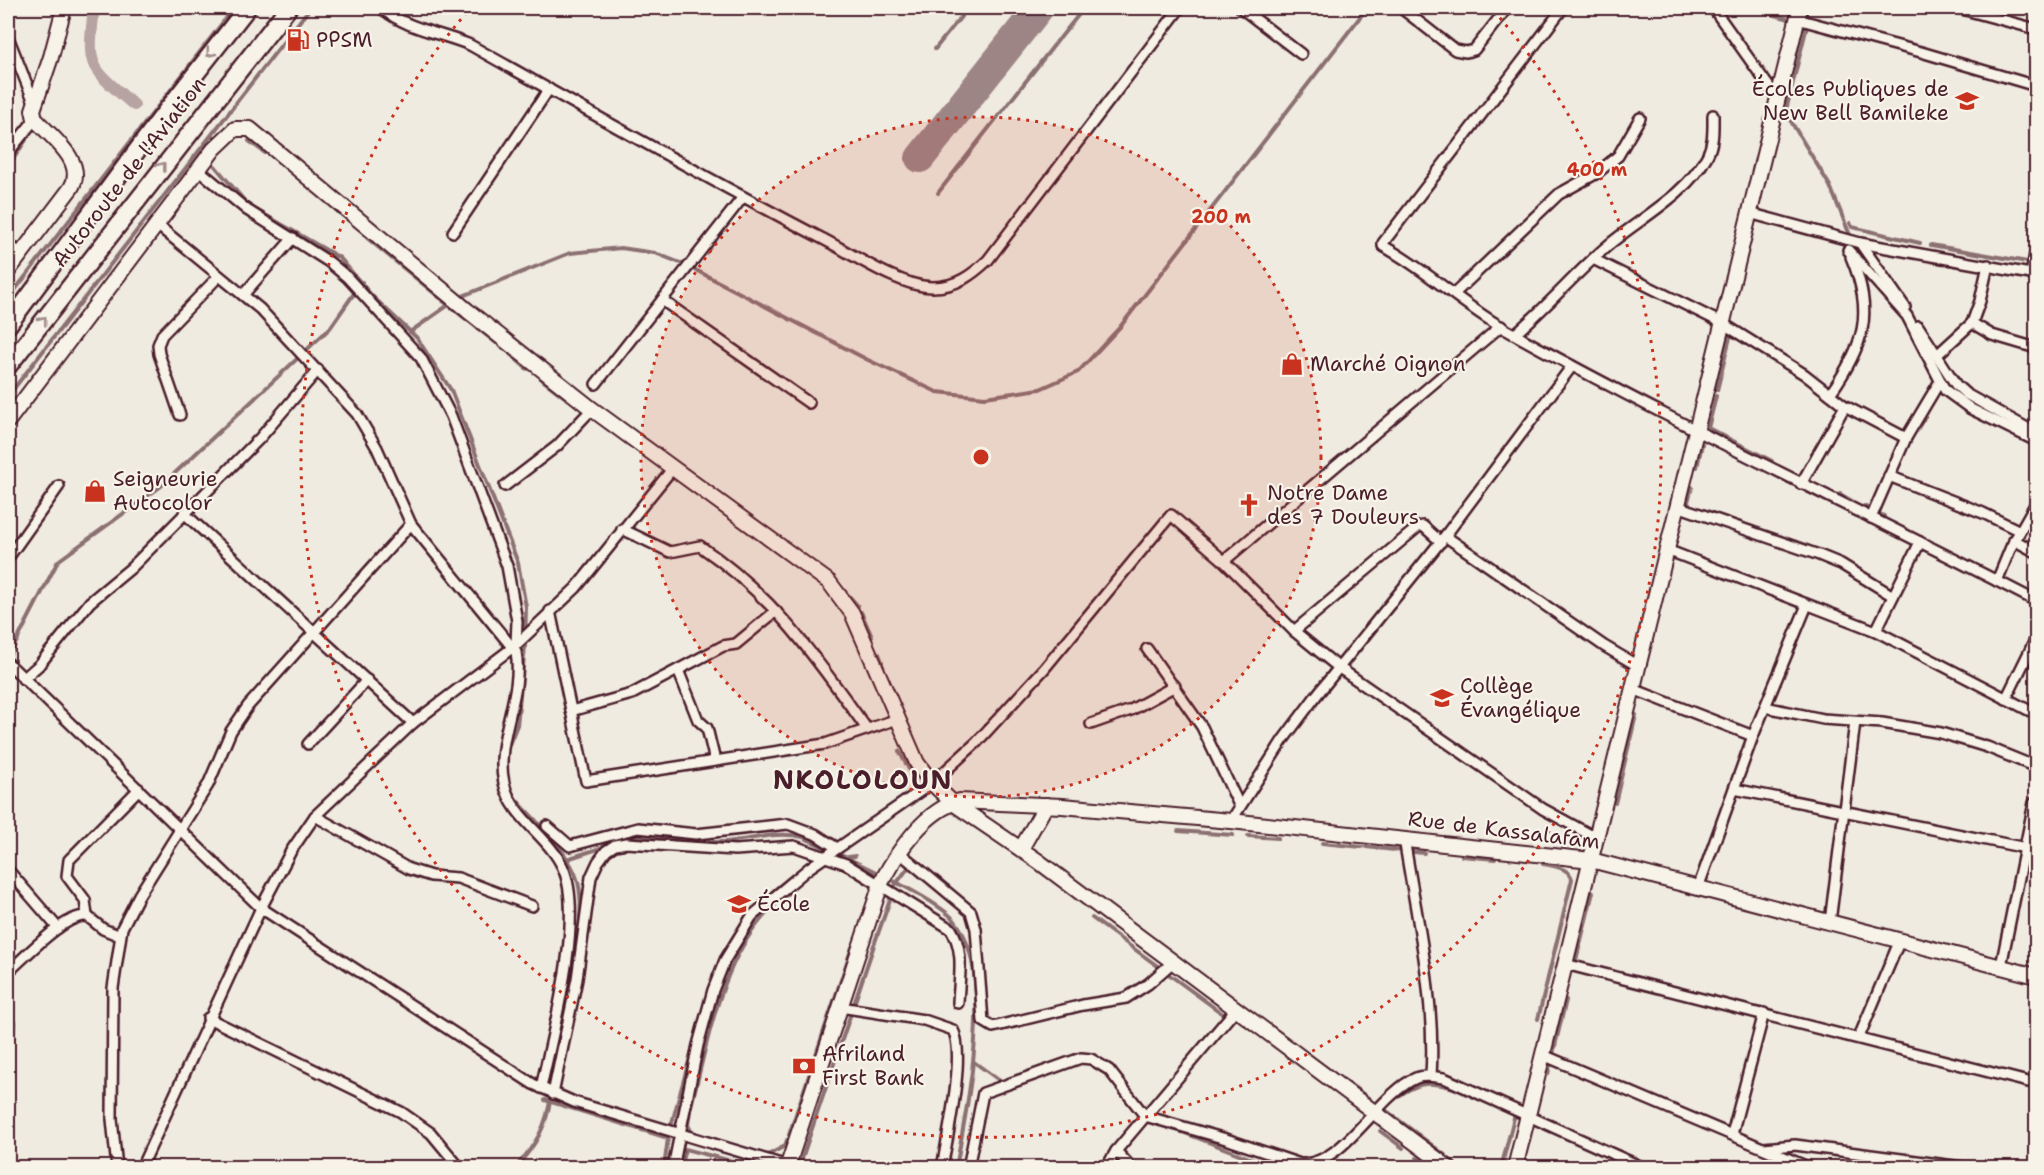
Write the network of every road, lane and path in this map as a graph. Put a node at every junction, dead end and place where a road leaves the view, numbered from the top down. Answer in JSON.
{"nodes":[{"id":1,"x":64,"y":8,"type":"edge"},
{"id":2,"x":247,"y":8,"type":"edge"},
{"id":3,"x":288,"y":8,"type":"edge"},
{"id":4,"x":381,"y":8,"type":"edge"},
{"id":5,"x":1180,"y":8,"type":"edge"},
{"id":6,"x":1241,"y":8,"type":"edge"},
{"id":7,"x":1401,"y":8,"type":"edge"},
{"id":8,"x":1507,"y":8,"type":"edge"},
{"id":9,"x":1563,"y":8,"type":"edge"},
{"id":10,"x":1713,"y":8,"type":"edge"},
{"id":11,"x":1958,"y":8,"type":"edge"},
{"id":12,"x":1798,"y":11,"type":"edge"},
{"id":13,"x":1989,"y":12,"type":"edge"},
{"id":14,"x":2037,"y":29,"type":"edge"},
{"id":15,"x":8,"y":37,"type":"edge"},
{"id":16,"x":1301,"y":54,"type":"dead end"},
{"id":17,"x":2037,"y":86,"type":"edge"},
{"id":18,"x":549,"y":89,"type":"junction"},
{"id":19,"x":1778,"y":98,"type":"junction"},
{"id":20,"x":34,"y":102,"type":"junction"},
{"id":21,"x":1713,"y":115,"type":"dead end"},
{"id":22,"x":1640,"y":118,"type":"dead end"},
{"id":23,"x":35,"y":119,"type":"junction"},
{"id":24,"x":8,"y":153,"type":"edge"},
{"id":25,"x":199,"y":170,"type":"junction"},
{"id":26,"x":743,"y":197,"type":"junction"},
{"id":27,"x":1749,"y":213,"type":"junction"},
{"id":28,"x":156,"y":224,"type":"junction"},
{"id":29,"x":453,"y":232,"type":"dead end"},
{"id":30,"x":293,"y":238,"type":"junction"},
{"id":31,"x":1843,"y":238,"type":"junction"},
{"id":32,"x":8,"y":243,"type":"edge"},
{"id":33,"x":1860,"y":243,"type":"junction"},
{"id":34,"x":2037,"y":249,"type":"edge"},
{"id":35,"x":1848,"y":250,"type":"junction"},
{"id":36,"x":20,"y":254,"type":"junction"},
{"id":37,"x":1593,"y":259,"type":"junction"},
{"id":38,"x":1988,"y":265,"type":"junction"},
{"id":39,"x":8,"y":270,"type":"edge"},
{"id":40,"x":2034,"y":275,"type":"edge"},
{"id":41,"x":219,"y":276,"type":"junction"},
{"id":42,"x":1454,"y":294,"type":"junction"},
{"id":43,"x":243,"y":295,"type":"junction"},
{"id":44,"x":662,"y":300,"type":"junction"},
{"id":45,"x":1722,"y":323,"type":"junction"},
{"id":46,"x":1972,"y":323,"type":"junction"},
{"id":47,"x":8,"y":326,"type":"edge"},
{"id":48,"x":1501,"y":327,"type":"junction"},
{"id":49,"x":1515,"y":334,"type":"junction"},
{"id":50,"x":2037,"y":348,"type":"edge"},
{"id":51,"x":1937,"y":355,"type":"junction"},
{"id":52,"x":8,"y":366,"type":"edge"},
{"id":53,"x":1572,"y":366,"type":"junction"},
{"id":54,"x":318,"y":370,"type":"junction"},
{"id":55,"x":1940,"y":381,"type":"junction"},
{"id":56,"x":596,"y":384,"type":"dead end"},
{"id":57,"x":1830,"y":394,"type":"junction"},
{"id":58,"x":809,"y":403,"type":"dead end"},
{"id":59,"x":1845,"y":406,"type":"junction"},
{"id":60,"x":592,"y":409,"type":"junction"},
{"id":61,"x":180,"y":415,"type":"dead end"},
{"id":62,"x":8,"y":421,"type":"edge"},
{"id":63,"x":1696,"y":431,"type":"junction"},
{"id":64,"x":2037,"y":433,"type":"edge"},
{"id":65,"x":1906,"y":438,"type":"junction"},
{"id":66,"x":2037,"y":441,"type":"edge"},
{"id":67,"x":673,"y":468,"type":"junction"},
{"id":68,"x":1889,"y":476,"type":"junction"},
{"id":69,"x":1801,"y":484,"type":"junction"},
{"id":70,"x":59,"y":486,"type":"dead end"},
{"id":71,"x":506,"y":486,"type":"dead end"},
{"id":72,"x":2037,"y":503,"type":"edge"},
{"id":73,"x":1677,"y":506,"type":"junction"},
{"id":74,"x":183,"y":513,"type":"junction"},
{"id":75,"x":1871,"y":518,"type":"junction"},
{"id":76,"x":411,"y":524,"type":"junction"},
{"id":77,"x":622,"y":529,"type":"junction"},
{"id":78,"x":2020,"y":531,"type":"junction"},
{"id":79,"x":1443,"y":539,"type":"junction"},
{"id":80,"x":2014,"y":540,"type":"junction"},
{"id":81,"x":1920,"y":542,"type":"junction"},
{"id":82,"x":1667,"y":550,"type":"junction"},
{"id":83,"x":2037,"y":552,"type":"edge"},
{"id":84,"x":8,"y":558,"type":"edge"},
{"id":85,"x":1224,"y":561,"type":"junction"},
{"id":86,"x":1997,"y":581,"type":"junction"},
{"id":87,"x":1893,"y":596,"type":"junction"},
{"id":88,"x":2037,"y":601,"type":"edge"},
{"id":89,"x":1807,"y":605,"type":"junction"},
{"id":90,"x":550,"y":611,"type":"junction"},
{"id":91,"x":777,"y":611,"type":"junction"},
{"id":92,"x":1294,"y":631,"type":"junction"},
{"id":93,"x":1875,"y":631,"type":"junction"},
{"id":94,"x":315,"y":632,"type":"junction"},
{"id":95,"x":2037,"y":638,"type":"edge"},
{"id":96,"x":515,"y":645,"type":"junction"},
{"id":97,"x":1147,"y":649,"type":"dead end"},
{"id":98,"x":9,"y":666,"type":"edge"},
{"id":99,"x":1638,"y":666,"type":"junction"},
{"id":100,"x":1338,"y":667,"type":"junction"},
{"id":101,"x":678,"y":670,"type":"junction"},
{"id":102,"x":23,"y":679,"type":"junction"},
{"id":103,"x":367,"y":680,"type":"junction"},
{"id":104,"x":1175,"y":686,"type":"junction"},
{"id":105,"x":1632,"y":689,"type":"junction"},
{"id":106,"x":2006,"y":699,"type":"junction"},
{"id":107,"x":1765,"y":707,"type":"junction"},
{"id":108,"x":571,"y":711,"type":"junction"},
{"id":109,"x":2037,"y":714,"type":"edge"},
{"id":110,"x":897,"y":719,"type":"junction"},
{"id":111,"x":1855,"y":722,"type":"junction"},
{"id":112,"x":413,"y":723,"type":"junction"},
{"id":113,"x":1091,"y":724,"type":"dead end"},
{"id":114,"x":867,"y":729,"type":"junction"},
{"id":115,"x":1753,"y":736,"type":"junction"},
{"id":116,"x":308,"y":744,"type":"dead end"},
{"id":117,"x":715,"y":761,"type":"junction"},
{"id":118,"x":2037,"y":767,"type":"edge"},
{"id":119,"x":932,"y":783,"type":"junction"},
{"id":120,"x":139,"y":789,"type":"junction"},
{"id":121,"x":1734,"y":789,"type":"junction"},
{"id":122,"x":953,"y":803,"type":"junction"},
{"id":123,"x":2036,"y":803,"type":"edge"},
{"id":124,"x":1239,"y":805,"type":"junction"},
{"id":125,"x":1046,"y":806,"type":"junction"},
{"id":126,"x":1844,"y":811,"type":"junction"},
{"id":127,"x":315,"y":816,"type":"junction"},
{"id":128,"x":1231,"y":821,"type":"junction"},
{"id":129,"x":547,"y":826,"type":"dead end"},
{"id":130,"x":181,"y":829,"type":"junction"},
{"id":131,"x":1404,"y":838,"type":"junction"},
{"id":132,"x":1596,"y":838,"type":"junction"},
{"id":133,"x":839,"y":847,"type":"junction"},
{"id":134,"x":2023,"y":847,"type":"junction"},
{"id":135,"x":1021,"y":849,"type":"junction"},
{"id":136,"x":2037,"y":850,"type":"edge"},
{"id":137,"x":900,"y":853,"type":"junction"},
{"id":138,"x":826,"y":856,"type":"junction"},
{"id":139,"x":1591,"y":860,"type":"junction"},
{"id":140,"x":8,"y":870,"type":"edge"},
{"id":141,"x":883,"y":879,"type":"junction"},
{"id":142,"x":1698,"y":888,"type":"junction"},
{"id":143,"x":532,"y":906,"type":"dead end"},
{"id":144,"x":261,"y":908,"type":"junction"},
{"id":145,"x":87,"y":916,"type":"junction"},
{"id":146,"x":1830,"y":922,"type":"junction"},
{"id":147,"x":58,"y":928,"type":"junction"},
{"id":148,"x":120,"y":936,"type":"junction"},
{"id":149,"x":1900,"y":940,"type":"junction"},
{"id":150,"x":1173,"y":962,"type":"junction"},
{"id":151,"x":1565,"y":964,"type":"junction"},
{"id":152,"x":2001,"y":966,"type":"junction"},
{"id":153,"x":9,"y":971,"type":"edge"},
{"id":154,"x":2037,"y":976,"type":"edge"},
{"id":155,"x":958,"y":1003,"type":"dead end"},
{"id":156,"x":840,"y":1007,"type":"junction"},
{"id":157,"x":1236,"y":1009,"type":"junction"},
{"id":158,"x":1764,"y":1013,"type":"junction"},
{"id":159,"x":208,"y":1018,"type":"junction"},
{"id":160,"x":9,"y":1023,"type":"dead end"},
{"id":161,"x":1859,"y":1037,"type":"junction"},
{"id":162,"x":8,"y":1039,"type":"edge"},
{"id":163,"x":1543,"y":1055,"type":"junction"},
{"id":164,"x":1431,"y":1076,"type":"junction"},
{"id":165,"x":2037,"y":1084,"type":"edge"},
{"id":166,"x":541,"y":1088,"type":"junction"},
{"id":167,"x":554,"y":1094,"type":"junction"},
{"id":168,"x":1374,"y":1111,"type":"junction"},
{"id":169,"x":1144,"y":1116,"type":"junction"},
{"id":170,"x":1528,"y":1116,"type":"junction"},
{"id":171,"x":1732,"y":1134,"type":"junction"},
{"id":172,"x":679,"y":1135,"type":"junction"},
{"id":173,"x":1763,"y":1148,"type":"junction"},
{"id":174,"x":1116,"y":1151,"type":"junction"},
{"id":175,"x":117,"y":1167,"type":"edge"},
{"id":176,"x":141,"y":1167,"type":"edge"},
{"id":177,"x":460,"y":1167,"type":"edge"},
{"id":178,"x":673,"y":1167,"type":"edge"},
{"id":179,"x":789,"y":1167,"type":"edge"},
{"id":180,"x":942,"y":1167,"type":"edge"},
{"id":181,"x":968,"y":1167,"type":"edge"},
{"id":182,"x":1106,"y":1167,"type":"edge"},
{"id":183,"x":1132,"y":1167,"type":"edge"},
{"id":184,"x":1449,"y":1167,"type":"edge"},
{"id":185,"x":1515,"y":1167,"type":"edge"},
{"id":186,"x":1644,"y":1167,"type":"edge"},
{"id":187,"x":1810,"y":1167,"type":"edge"},
{"id":188,"x":1970,"y":1167,"type":"edge"}],
"edges":[{"from":1,"to":20,"type":"street"},
{"from":2,"to":47,"type":"highway","name":"Autoroute de l'Aviation","one_way":true},
{"from":52,"to":3,"type":"highway","name":"Autoroute de l'Aviation","one_way":true},
{"from":4,"to":18,"type":"street"},
{"from":5,"to":26,"type":"street"},
{"from":6,"to":16,"type":"street"},
{"from":7,"to":8,"type":"street"},
{"from":9,"to":42,"type":"street"},
{"from":10,"to":19,"type":"street"},
{"from":11,"to":13,"type":"street"},
{"from":12,"to":17,"type":"street"},
{"from":12,"to":19,"type":"street"},
{"from":13,"to":14,"type":"street"},
{"from":15,"to":20,"type":"street"},
{"from":18,"to":26,"type":"street"},
{"from":18,"to":29,"type":"street"},
{"from":19,"to":27,"type":"street"},
{"from":20,"to":23,"type":"street"},
{"from":21,"to":37,"type":"street"},
{"from":22,"to":42,"type":"street"},
{"from":23,"to":24,"type":"street"},
{"from":23,"to":36,"type":"street"},
{"from":25,"to":28,"type":"street"},
{"from":25,"to":30,"type":"street"},
{"from":25,"to":60,"type":"street"},
{"from":26,"to":44,"type":"street"},
{"from":27,"to":31,"type":"street"},
{"from":27,"to":45,"type":"street"},
{"from":28,"to":41,"type":"street"},
{"from":28,"to":62,"type":"street"},
{"from":30,"to":43,"type":"street"},
{"from":30,"to":96,"type":"street"},
{"from":31,"to":33,"type":"street"},
{"from":31,"to":35,"type":"street"},
{"from":32,"to":36,"type":"street"},
{"from":33,"to":38,"type":"street"},
{"from":33,"to":51,"type":"street"},
{"from":34,"to":40,"type":"street"},
{"from":35,"to":55,"type":"street"},
{"from":35,"to":57,"type":"street"},
{"from":36,"to":39,"type":"street"},
{"from":37,"to":45,"type":"street"},
{"from":37,"to":49,"type":"street"},
{"from":38,"to":40,"type":"street"},
{"from":38,"to":46,"type":"street"},
{"from":41,"to":43,"type":"street"},
{"from":41,"to":61,"type":"street"},
{"from":42,"to":48,"type":"street"},
{"from":43,"to":54,"type":"street"},
{"from":44,"to":56,"type":"street"},
{"from":44,"to":58,"type":"street"},
{"from":45,"to":57,"type":"street"},
{"from":45,"to":63,"type":"street"},
{"from":46,"to":50,"type":"street"},
{"from":46,"to":51,"type":"street"},
{"from":48,"to":49,"type":"street"},
{"from":48,"to":85,"type":"street"},
{"from":49,"to":53,"type":"street"},
{"from":51,"to":64,"type":"street"},
{"from":53,"to":63,"type":"street"},
{"from":53,"to":79,"type":"street"},
{"from":54,"to":74,"type":"street"},
{"from":54,"to":76,"type":"street"},
{"from":55,"to":65,"type":"street"},
{"from":55,"to":66,"type":"street"},
{"from":57,"to":59,"type":"street"},
{"from":59,"to":65,"type":"street"},
{"from":59,"to":69,"type":"street"},
{"from":60,"to":67,"type":"street"},
{"from":60,"to":71,"type":"street"},
{"from":63,"to":69,"type":"street"},
{"from":63,"to":73,"type":"street"},
{"from":65,"to":68,"type":"street"},
{"from":67,"to":77,"type":"street"},
{"from":67,"to":110,"type":"street"},
{"from":68,"to":75,"type":"street"},
{"from":68,"to":78,"type":"street"},
{"from":69,"to":75,"type":"street"},
{"from":70,"to":84,"type":"street"},
{"from":72,"to":78,"type":"street"},
{"from":73,"to":82,"type":"street"},
{"from":73,"to":87,"type":"street"},
{"from":74,"to":94,"type":"street"},
{"from":74,"to":102,"type":"street"},
{"from":75,"to":81,"type":"street"},
{"from":76,"to":94,"type":"street"},
{"from":76,"to":96,"type":"street"},
{"from":77,"to":90,"type":"street"},
{"from":77,"to":91,"type":"street"},
{"from":78,"to":80,"type":"street"},
{"from":79,"to":92,"type":"street"},
{"from":79,"to":99,"type":"street"},
{"from":79,"to":100,"type":"street"},
{"from":80,"to":83,"type":"street"},
{"from":80,"to":86,"type":"street"},
{"from":81,"to":86,"type":"street"},
{"from":81,"to":87,"type":"street"},
{"from":82,"to":89,"type":"street"},
{"from":82,"to":99,"type":"street"},
{"from":85,"to":92,"type":"street"},
{"from":85,"to":119,"type":"street"},
{"from":86,"to":88,"type":"street"},
{"from":87,"to":93,"type":"street"},
{"from":89,"to":93,"type":"street"},
{"from":89,"to":107,"type":"street"},
{"from":90,"to":96,"type":"street"},
{"from":90,"to":108,"type":"street"},
{"from":91,"to":101,"type":"street"},
{"from":91,"to":114,"type":"street"},
{"from":92,"to":100,"type":"street"},
{"from":93,"to":106,"type":"street"},
{"from":94,"to":103,"type":"street"},
{"from":94,"to":130,"type":"street"},
{"from":95,"to":106,"type":"street"},
{"from":96,"to":112,"type":"street"},
{"from":96,"to":166,"type":"street"},
{"from":97,"to":104,"type":"street"},
{"from":98,"to":102,"type":"street"},
{"from":99,"to":105,"type":"street"},
{"from":100,"to":124,"type":"street"},
{"from":100,"to":132,"type":"street"},
{"from":101,"to":108,"type":"street"},
{"from":101,"to":117,"type":"street"},
{"from":102,"to":120,"type":"street"},
{"from":103,"to":112,"type":"street"},
{"from":103,"to":116,"type":"street"},
{"from":104,"to":113,"type":"street"},
{"from":104,"to":124,"type":"street"},
{"from":105,"to":115,"type":"street"},
{"from":105,"to":132,"type":"street"},
{"from":106,"to":109,"type":"street"},
{"from":107,"to":111,"type":"street"},
{"from":107,"to":115,"type":"street"},
{"from":108,"to":117,"type":"street"},
{"from":110,"to":114,"type":"street"},
{"from":110,"to":119,"type":"street"},
{"from":111,"to":118,"type":"street"},
{"from":111,"to":126,"type":"street"},
{"from":112,"to":127,"type":"street"},
{"from":114,"to":117,"type":"street"},
{"from":115,"to":121,"type":"street"},
{"from":119,"to":122,"type":"street"},
{"from":119,"to":133,"type":"street"},
{"from":120,"to":130,"type":"street"},
{"from":120,"to":145,"type":"street"},
{"from":121,"to":126,"type":"street"},
{"from":121,"to":142,"type":"street"},
{"from":122,"to":125,"type":"street","name":"Rue de Kassalafam"},
{"from":122,"to":135,"type":"street"},
{"from":122,"to":137,"type":"street"},
{"from":123,"to":134,"type":"street"},
{"from":124,"to":128,"type":"street"},
{"from":125,"to":128,"type":"street","name":"Rue de Kassalafam"},
{"from":125,"to":135,"type":"street"},
{"from":126,"to":134,"type":"street"},
{"from":126,"to":146,"type":"street"},
{"from":127,"to":143,"type":"street"},
{"from":127,"to":144,"type":"street"},
{"from":128,"to":131,"type":"street","name":"Rue de Kassalafam"},
{"from":129,"to":133,"type":"street"},
{"from":130,"to":144,"type":"street"},
{"from":130,"to":148,"type":"street"},
{"from":131,"to":139,"type":"street","name":"Rue de Kassalafam"},
{"from":131,"to":164,"type":"street"},
{"from":132,"to":139,"type":"street"},
{"from":133,"to":138,"type":"street"},
{"from":134,"to":136,"type":"street"},
{"from":134,"to":152,"type":"street"},
{"from":135,"to":150,"type":"street"},
{"from":137,"to":141,"type":"street"},
{"from":137,"to":150,"type":"street"},
{"from":138,"to":141,"type":"street"},
{"from":138,"to":167,"type":"street"},
{"from":138,"to":172,"type":"street"},
{"from":139,"to":142,"type":"street","name":"Rue de Kassalafam"},
{"from":139,"to":151,"type":"street"},
{"from":140,"to":147,"type":"street"},
{"from":141,"to":155,"type":"street"},
{"from":141,"to":156,"type":"street"},
{"from":142,"to":146,"type":"street","name":"Rue de Kassalafam"},
{"from":144,"to":159,"type":"street"},
{"from":144,"to":166,"type":"street"},
{"from":145,"to":147,"type":"street"},
{"from":145,"to":148,"type":"street"},
{"from":146,"to":149,"type":"street","name":"Rue de Kassalafam"},
{"from":147,"to":153,"type":"street"},
{"from":148,"to":175,"type":"street"},
{"from":149,"to":152,"type":"street","name":"Rue de Kassalafam"},
{"from":149,"to":161,"type":"street"},
{"from":150,"to":157,"type":"street"},
{"from":151,"to":158,"type":"street"},
{"from":151,"to":163,"type":"street"},
{"from":152,"to":154,"type":"street","name":"Rue de Kassalafam"},
{"from":156,"to":179,"type":"street"},
{"from":156,"to":180,"type":"street"},
{"from":157,"to":168,"type":"street"},
{"from":157,"to":169,"type":"street"},
{"from":158,"to":161,"type":"street"},
{"from":158,"to":171,"type":"street"},
{"from":159,"to":176,"type":"street"},
{"from":159,"to":177,"type":"street"},
{"from":160,"to":162,"type":"street"},
{"from":161,"to":165,"type":"street"},
{"from":163,"to":170,"type":"street"},
{"from":163,"to":171,"type":"street"},
{"from":164,"to":168,"type":"street"},
{"from":164,"to":170,"type":"street"},
{"from":166,"to":167,"type":"street"},
{"from":167,"to":172,"type":"street"},
{"from":168,"to":169,"type":"street"},
{"from":168,"to":184,"type":"street"},
{"from":169,"to":174,"type":"street"},
{"from":169,"to":181,"type":"street"},
{"from":170,"to":185,"type":"street"},
{"from":170,"to":186,"type":"street"},
{"from":171,"to":173,"type":"street"},
{"from":172,"to":178,"type":"street"},
{"from":172,"to":179,"type":"street"},
{"from":173,"to":187,"type":"street"},
{"from":173,"to":188,"type":"street"},
{"from":174,"to":182,"type":"street"},
{"from":174,"to":183,"type":"street"}]}
